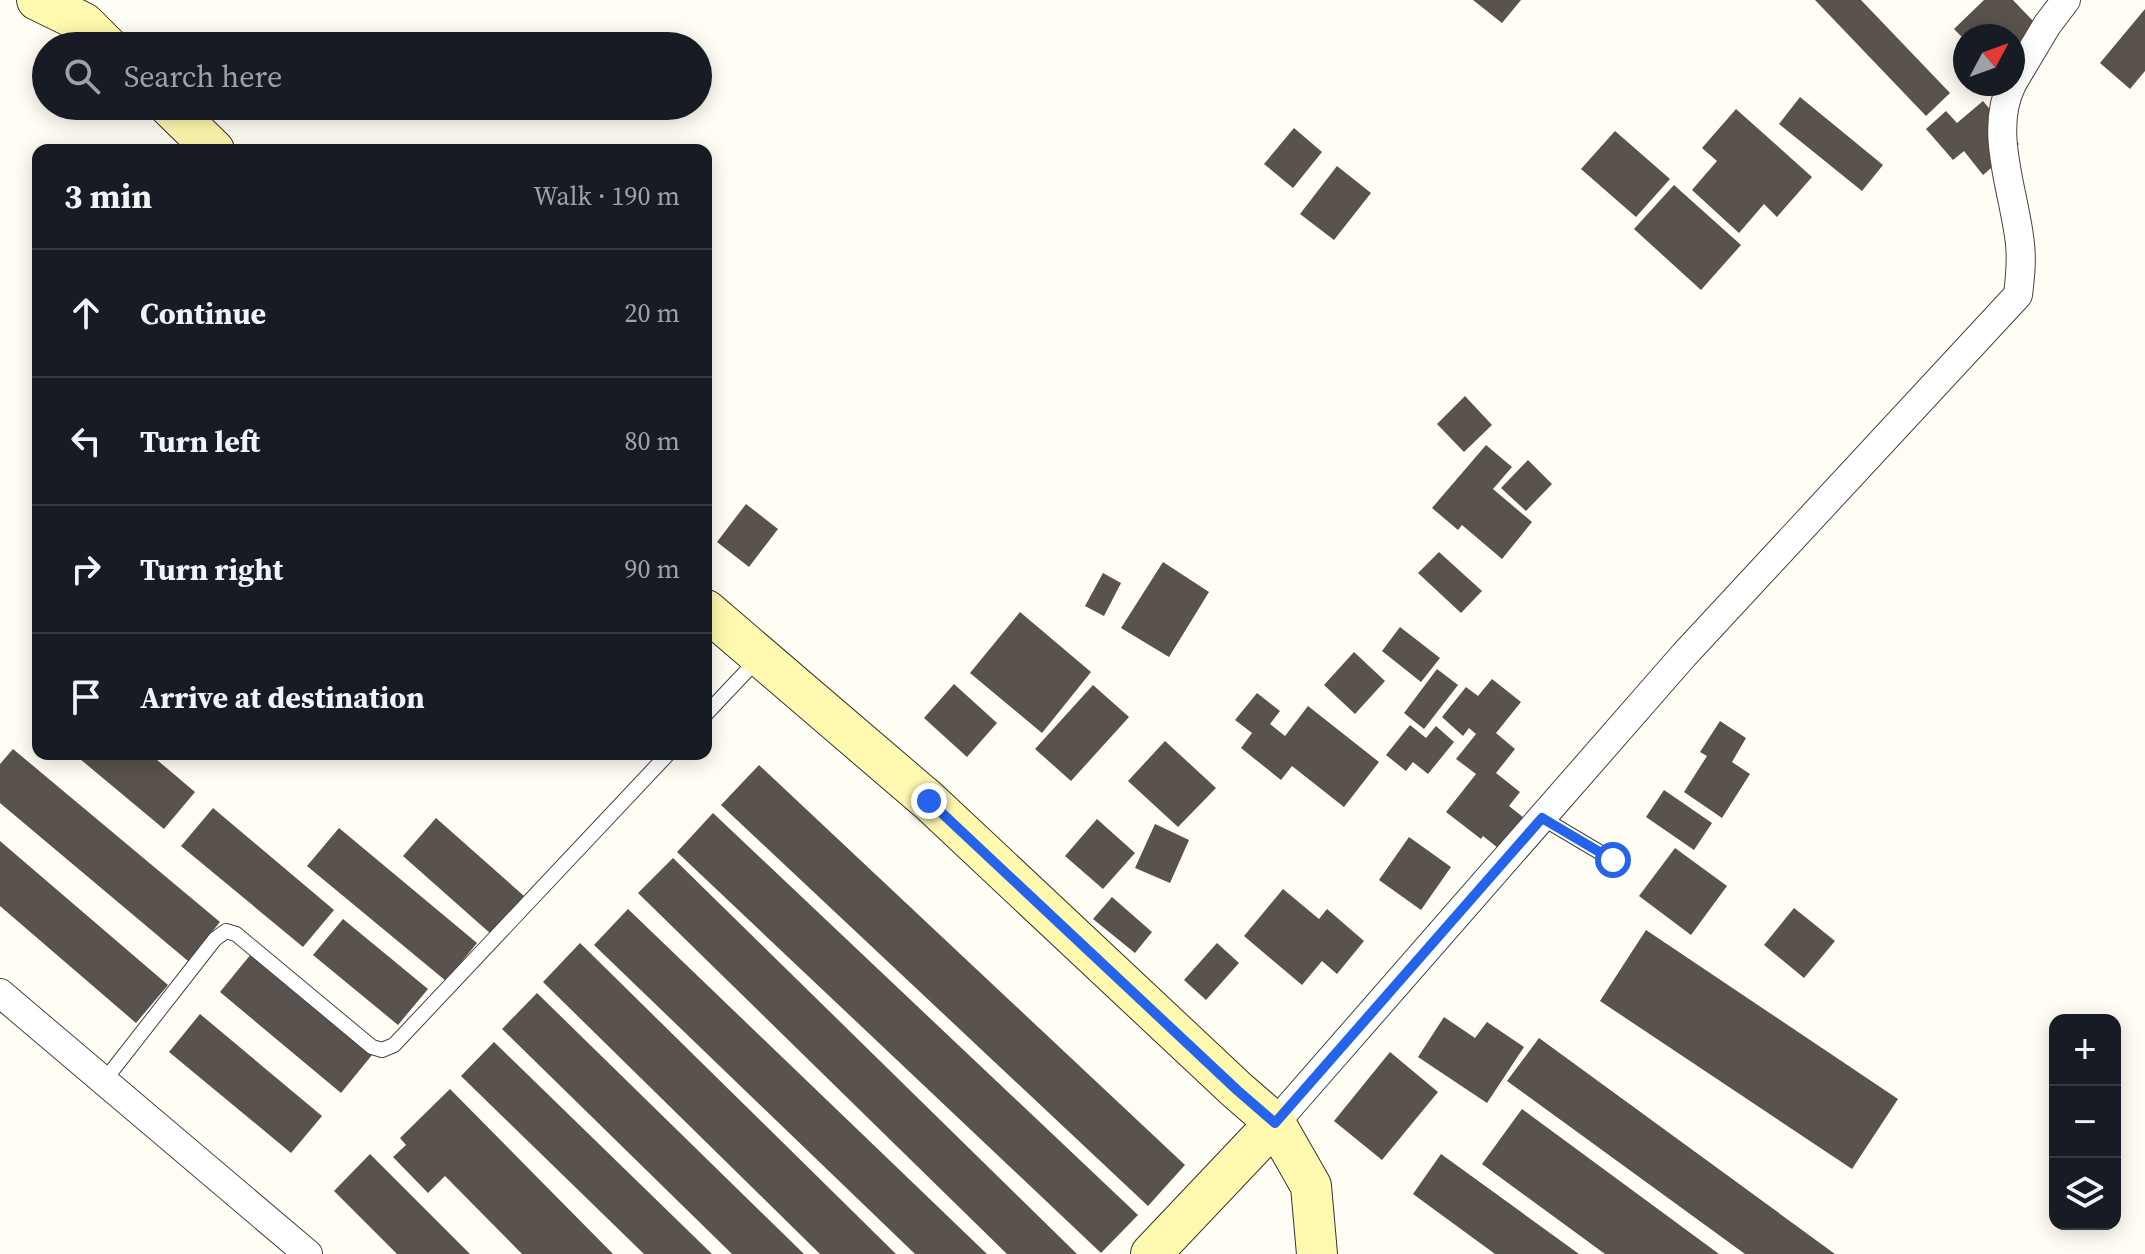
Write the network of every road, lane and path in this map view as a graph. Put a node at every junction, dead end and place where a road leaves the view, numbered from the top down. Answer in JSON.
{"nodes":[{"id":1,"x":37,"y":0,"type":"edge"},
{"id":2,"x":2066,"y":0,"type":"edge"},
{"id":3,"x":93,"y":32,"type":"edge"},
{"id":4,"x":2025,"y":61,"type":"edge"},
{"id":5,"x":2006,"y":96,"type":"edge"},
{"id":6,"x":183,"y":120,"type":"edge"},
{"id":7,"x":208,"y":144,"type":"edge"},
{"id":8,"x":712,"y":615,"type":"edge"},
{"id":9,"x":761,"y":656,"type":"junction"},
{"id":10,"x":712,"y":708,"type":"edge"},
{"id":11,"x":662,"y":760,"type":"edge"},
{"id":12,"x":1542,"y":818,"type":"junction"},
{"id":13,"x":1613,"y":860,"type":"dead end"},
{"id":14,"x":0,"y":993,"type":"edge"},
{"id":15,"x":104,"y":1081,"type":"junction"},
{"id":16,"x":1275,"y":1123,"type":"junction"},
{"id":17,"x":308,"y":1254,"type":"edge"},
{"id":18,"x":1151,"y":1254,"type":"edge"},
{"id":19,"x":1317,"y":1254,"type":"edge"}],
"edges":[{"from":1,"to":3,"type":"street"},
{"from":2,"to":4,"type":"street"},
{"from":5,"to":12,"type":"street"},
{"from":6,"to":7,"type":"street"},
{"from":8,"to":9,"type":"street"},
{"from":9,"to":10,"type":"lane"},
{"from":9,"to":16,"type":"street"},
{"from":11,"to":15,"type":"lane"},
{"from":12,"to":13,"type":"lane"},
{"from":12,"to":16,"type":"street"},
{"from":14,"to":15,"type":"street"},
{"from":15,"to":17,"type":"street"},
{"from":16,"to":18,"type":"street"},
{"from":16,"to":19,"type":"street"}]}
